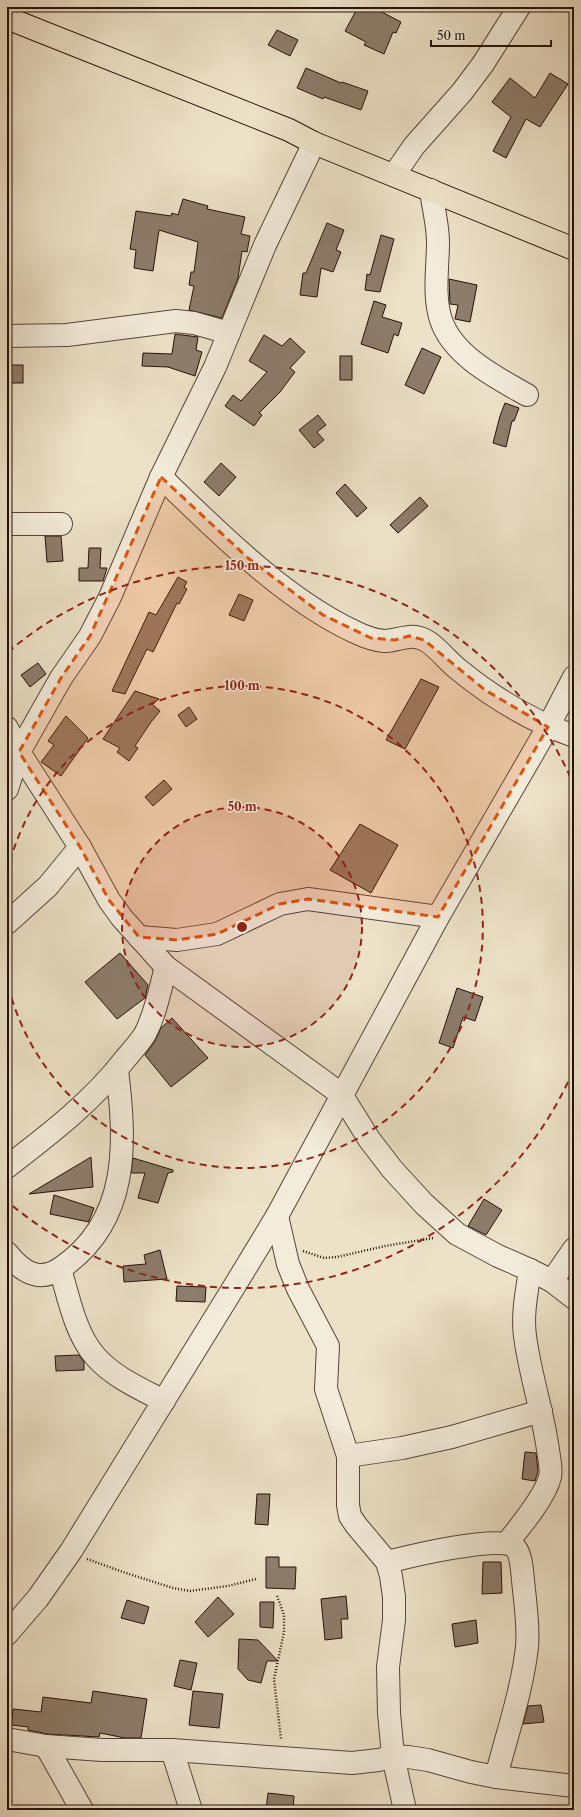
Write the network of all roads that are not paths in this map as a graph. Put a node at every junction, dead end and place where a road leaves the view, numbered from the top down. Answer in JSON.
{"nodes":[{"id":1,"x":519,"y":7,"type":"edge"},
{"id":2,"x":7,"y":18,"type":"edge"},
{"id":3,"x":314,"y":142,"type":"junction"},
{"id":4,"x":394,"y":175,"type":"junction"},
{"id":5,"x":431,"y":190,"type":"junction"},
{"id":6,"x":574,"y":249,"type":"edge"},
{"id":7,"x":229,"y":333,"type":"junction"},
{"id":8,"x":7,"y":336,"type":"edge"},
{"id":9,"x":527,"y":395,"type":"dead end"},
{"id":10,"x":161,"y":477,"type":"junction"},
{"id":11,"x":7,"y":524,"type":"edge"},
{"id":12,"x":61,"y":524,"type":"dead end"},
{"id":13,"x":574,"y":677,"type":"edge"},
{"id":14,"x":548,"y":727,"type":"junction"},
{"id":15,"x":7,"y":728,"type":"edge"},
{"id":16,"x":574,"y":736,"type":"edge"},
{"id":17,"x":19,"y":752,"type":"junction"},
{"id":18,"x":7,"y":789,"type":"edge"},
{"id":19,"x":80,"y":847,"type":"junction"},
{"id":20,"x":438,"y":917,"type":"junction"},
{"id":21,"x":7,"y":923,"type":"edge"},
{"id":22,"x":139,"y":937,"type":"junction"},
{"id":23,"x":166,"y":967,"type":"junction"},
{"id":24,"x":117,"y":1070,"type":"junction"},
{"id":25,"x":341,"y":1094,"type":"junction"},
{"id":26,"x":7,"y":1167,"type":"edge"},
{"id":27,"x":277,"y":1216,"type":"junction"},
{"id":28,"x":574,"y":1249,"type":"edge"},
{"id":29,"x":7,"y":1254,"type":"edge"},
{"id":30,"x":60,"y":1269,"type":"junction"},
{"id":31,"x":530,"y":1270,"type":"junction"},
{"id":32,"x":552,"y":1281,"type":"junction"},
{"id":33,"x":574,"y":1298,"type":"edge"},
{"id":34,"x":164,"y":1401,"type":"junction"},
{"id":35,"x":541,"y":1411,"type":"junction"},
{"id":36,"x":348,"y":1456,"type":"junction"},
{"id":37,"x":507,"y":1543,"type":"junction"},
{"id":38,"x":387,"y":1562,"type":"junction"},
{"id":39,"x":7,"y":1634,"type":"edge"},
{"id":40,"x":7,"y":1739,"type":"edge"},
{"id":41,"x":46,"y":1746,"type":"junction"},
{"id":42,"x":172,"y":1750,"type":"junction"},
{"id":43,"x":393,"y":1756,"type":"junction"},
{"id":44,"x":496,"y":1777,"type":"junction"},
{"id":45,"x":574,"y":1786,"type":"edge"},
{"id":46,"x":82,"y":1810,"type":"edge"},
{"id":47,"x":191,"y":1810,"type":"edge"},
{"id":48,"x":405,"y":1810,"type":"edge"}],
"edges":[{"from":1,"to":4,"type":"street"},
{"from":2,"to":3,"type":"main road"},
{"from":3,"to":4,"type":"main road"},
{"from":3,"to":7,"type":"street"},
{"from":4,"to":5,"type":"main road"},
{"from":5,"to":6,"type":"main road"},
{"from":5,"to":9,"type":"street"},
{"from":7,"to":8,"type":"street"},
{"from":7,"to":10,"type":"street"},
{"from":10,"to":14,"type":"street"},
{"from":10,"to":17,"type":"street"},
{"from":11,"to":12,"type":"street"},
{"from":13,"to":14,"type":"street"},
{"from":14,"to":16,"type":"street"},
{"from":14,"to":20,"type":"street"},
{"from":15,"to":17,"type":"street"},
{"from":17,"to":18,"type":"street"},
{"from":17,"to":19,"type":"street"},
{"from":19,"to":21,"type":"street"},
{"from":19,"to":22,"type":"street"},
{"from":20,"to":22,"type":"street"},
{"from":20,"to":25,"type":"street"},
{"from":22,"to":23,"type":"street"},
{"from":23,"to":24,"type":"street"},
{"from":23,"to":25,"type":"street"},
{"from":24,"to":26,"type":"street"},
{"from":24,"to":30,"type":"street"},
{"from":25,"to":27,"type":"street"},
{"from":25,"to":31,"type":"street"},
{"from":27,"to":34,"type":"street"},
{"from":27,"to":36,"type":"street"},
{"from":28,"to":32,"type":"street"},
{"from":29,"to":30,"type":"street"},
{"from":30,"to":34,"type":"street"},
{"from":31,"to":32,"type":"street"},
{"from":31,"to":35,"type":"street"},
{"from":32,"to":33,"type":"street"},
{"from":34,"to":39,"type":"street"},
{"from":35,"to":36,"type":"street"},
{"from":35,"to":37,"type":"street"},
{"from":36,"to":38,"type":"street"},
{"from":37,"to":38,"type":"street"},
{"from":37,"to":44,"type":"street"},
{"from":38,"to":43,"type":"street"},
{"from":40,"to":41,"type":"street"},
{"from":41,"to":42,"type":"street"},
{"from":41,"to":46,"type":"street"},
{"from":42,"to":43,"type":"street"},
{"from":42,"to":47,"type":"street"},
{"from":43,"to":44,"type":"street"},
{"from":43,"to":48,"type":"street"},
{"from":44,"to":45,"type":"street"}]}
